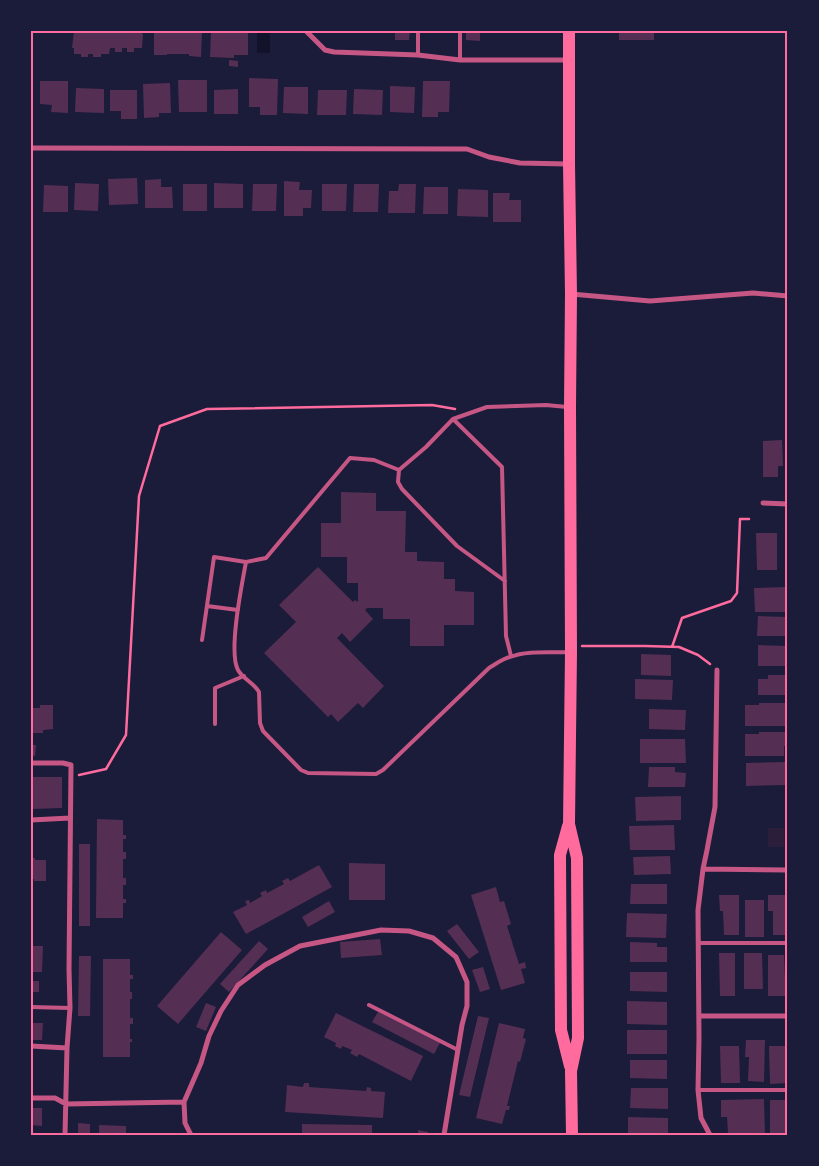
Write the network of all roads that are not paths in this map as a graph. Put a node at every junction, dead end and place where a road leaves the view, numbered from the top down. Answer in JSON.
{"nodes":[{"id":1,"x":306,"y":31,"type":"edge"},
{"id":2,"x":418,"y":31,"type":"edge"},
{"id":3,"x":460,"y":31,"type":"edge"},
{"id":4,"x":570,"y":31,"type":"edge"},
{"id":5,"x":418,"y":55,"type":"junction"},
{"id":6,"x":460,"y":60,"type":"junction"},
{"id":7,"x":569,"y":60,"type":"junction"},
{"id":8,"x":31,"y":148,"type":"edge"},
{"id":9,"x":569,"y":164,"type":"junction"},
{"id":10,"x":571,"y":294,"type":"junction"},
{"id":11,"x":788,"y":296,"type":"edge"},
{"id":12,"x":570,"y":407,"type":"junction"},
{"id":13,"x":453,"y":418,"type":"junction"},
{"id":14,"x":399,"y":470,"type":"junction"},
{"id":15,"x":763,"y":503,"type":"dead end"},
{"id":16,"x":788,"y":504,"type":"edge"},
{"id":17,"x":246,"y":562,"type":"junction"},
{"id":18,"x":505,"y":581,"type":"junction"},
{"id":19,"x":207,"y":606,"type":"junction"},
{"id":20,"x":238,"y":610,"type":"junction"},
{"id":21,"x":202,"y":640,"type":"dead end"},
{"id":22,"x":571,"y":649,"type":"junction"},
{"id":23,"x":511,"y":656,"type":"junction"},
{"id":24,"x":717,"y":670,"type":"road end"},
{"id":25,"x":244,"y":676,"type":"junction"},
{"id":26,"x":215,"y":724,"type":"dead end"},
{"id":27,"x":31,"y":763,"type":"edge"},
{"id":28,"x":70,"y":818,"type":"junction"},
{"id":29,"x":31,"y":820,"type":"edge"},
{"id":30,"x":703,"y":869,"type":"junction"},
{"id":31,"x":788,"y":870,"type":"edge"},
{"id":32,"x":698,"y":943,"type":"junction"},
{"id":33,"x":788,"y":943,"type":"edge"},
{"id":34,"x":368,"y":1006,"type":"dead end"},
{"id":35,"x":31,"y":1007,"type":"edge"},
{"id":36,"x":70,"y":1008,"type":"junction"},
{"id":37,"x":698,"y":1016,"type":"junction"},
{"id":38,"x":788,"y":1016,"type":"edge"},
{"id":39,"x":31,"y":1046,"type":"edge"},
{"id":40,"x":67,"y":1048,"type":"junction"},
{"id":41,"x":458,"y":1050,"type":"junction"},
{"id":42,"x":698,"y":1090,"type":"junction"},
{"id":43,"x":788,"y":1090,"type":"edge"},
{"id":44,"x":31,"y":1098,"type":"edge"},
{"id":45,"x":184,"y":1102,"type":"junction"},
{"id":46,"x":66,"y":1104,"type":"junction"},
{"id":47,"x":65,"y":1135,"type":"edge"},
{"id":48,"x":191,"y":1135,"type":"edge"},
{"id":49,"x":444,"y":1135,"type":"edge"},
{"id":50,"x":572,"y":1135,"type":"edge"},
{"id":51,"x":710,"y":1135,"type":"edge"}],
"edges":[{"from":1,"to":5,"type":"street"},
{"from":2,"to":5,"type":"lane"},
{"from":3,"to":6,"type":"lane"},
{"from":4,"to":7,"type":"main road"},
{"from":5,"to":6,"type":"street"},
{"from":6,"to":7,"type":"street"},
{"from":7,"to":9,"type":"main road"},
{"from":8,"to":9,"type":"street"},
{"from":9,"to":10,"type":"main road"},
{"from":10,"to":11,"type":"street"},
{"from":10,"to":12,"type":"main road"},
{"from":12,"to":13,"type":"lane"},
{"from":12,"to":22,"type":"main road"},
{"from":13,"to":14,"type":"lane"},
{"from":13,"to":18,"type":"lane"},
{"from":14,"to":17,"type":"lane"},
{"from":14,"to":18,"type":"lane"},
{"from":15,"to":16,"type":"street"},
{"from":17,"to":19,"type":"lane"},
{"from":17,"to":20,"type":"lane"},
{"from":18,"to":23,"type":"lane"},
{"from":19,"to":20,"type":"lane"},
{"from":19,"to":21,"type":"lane"},
{"from":20,"to":25,"type":"lane"},
{"from":22,"to":23,"type":"lane"},
{"from":22,"to":50,"type":"main road"},
{"from":23,"to":25,"type":"lane"},
{"from":24,"to":30,"type":"street"},
{"from":25,"to":26,"type":"lane"},
{"from":27,"to":28,"type":"street"},
{"from":28,"to":29,"type":"street"},
{"from":28,"to":36,"type":"street"},
{"from":30,"to":31,"type":"street"},
{"from":30,"to":32,"type":"street"},
{"from":32,"to":33,"type":"lane"},
{"from":32,"to":37,"type":"street"},
{"from":34,"to":41,"type":"lane"},
{"from":35,"to":36,"type":"lane"},
{"from":36,"to":40,"type":"street"},
{"from":37,"to":38,"type":"street"},
{"from":37,"to":42,"type":"street"},
{"from":39,"to":40,"type":"street"},
{"from":40,"to":46,"type":"street"},
{"from":41,"to":45,"type":"street"},
{"from":41,"to":49,"type":"street"},
{"from":42,"to":43,"type":"lane"},
{"from":42,"to":51,"type":"street"},
{"from":44,"to":46,"type":"street"},
{"from":45,"to":46,"type":"street"},
{"from":45,"to":48,"type":"street"},
{"from":46,"to":47,"type":"street"}]}
